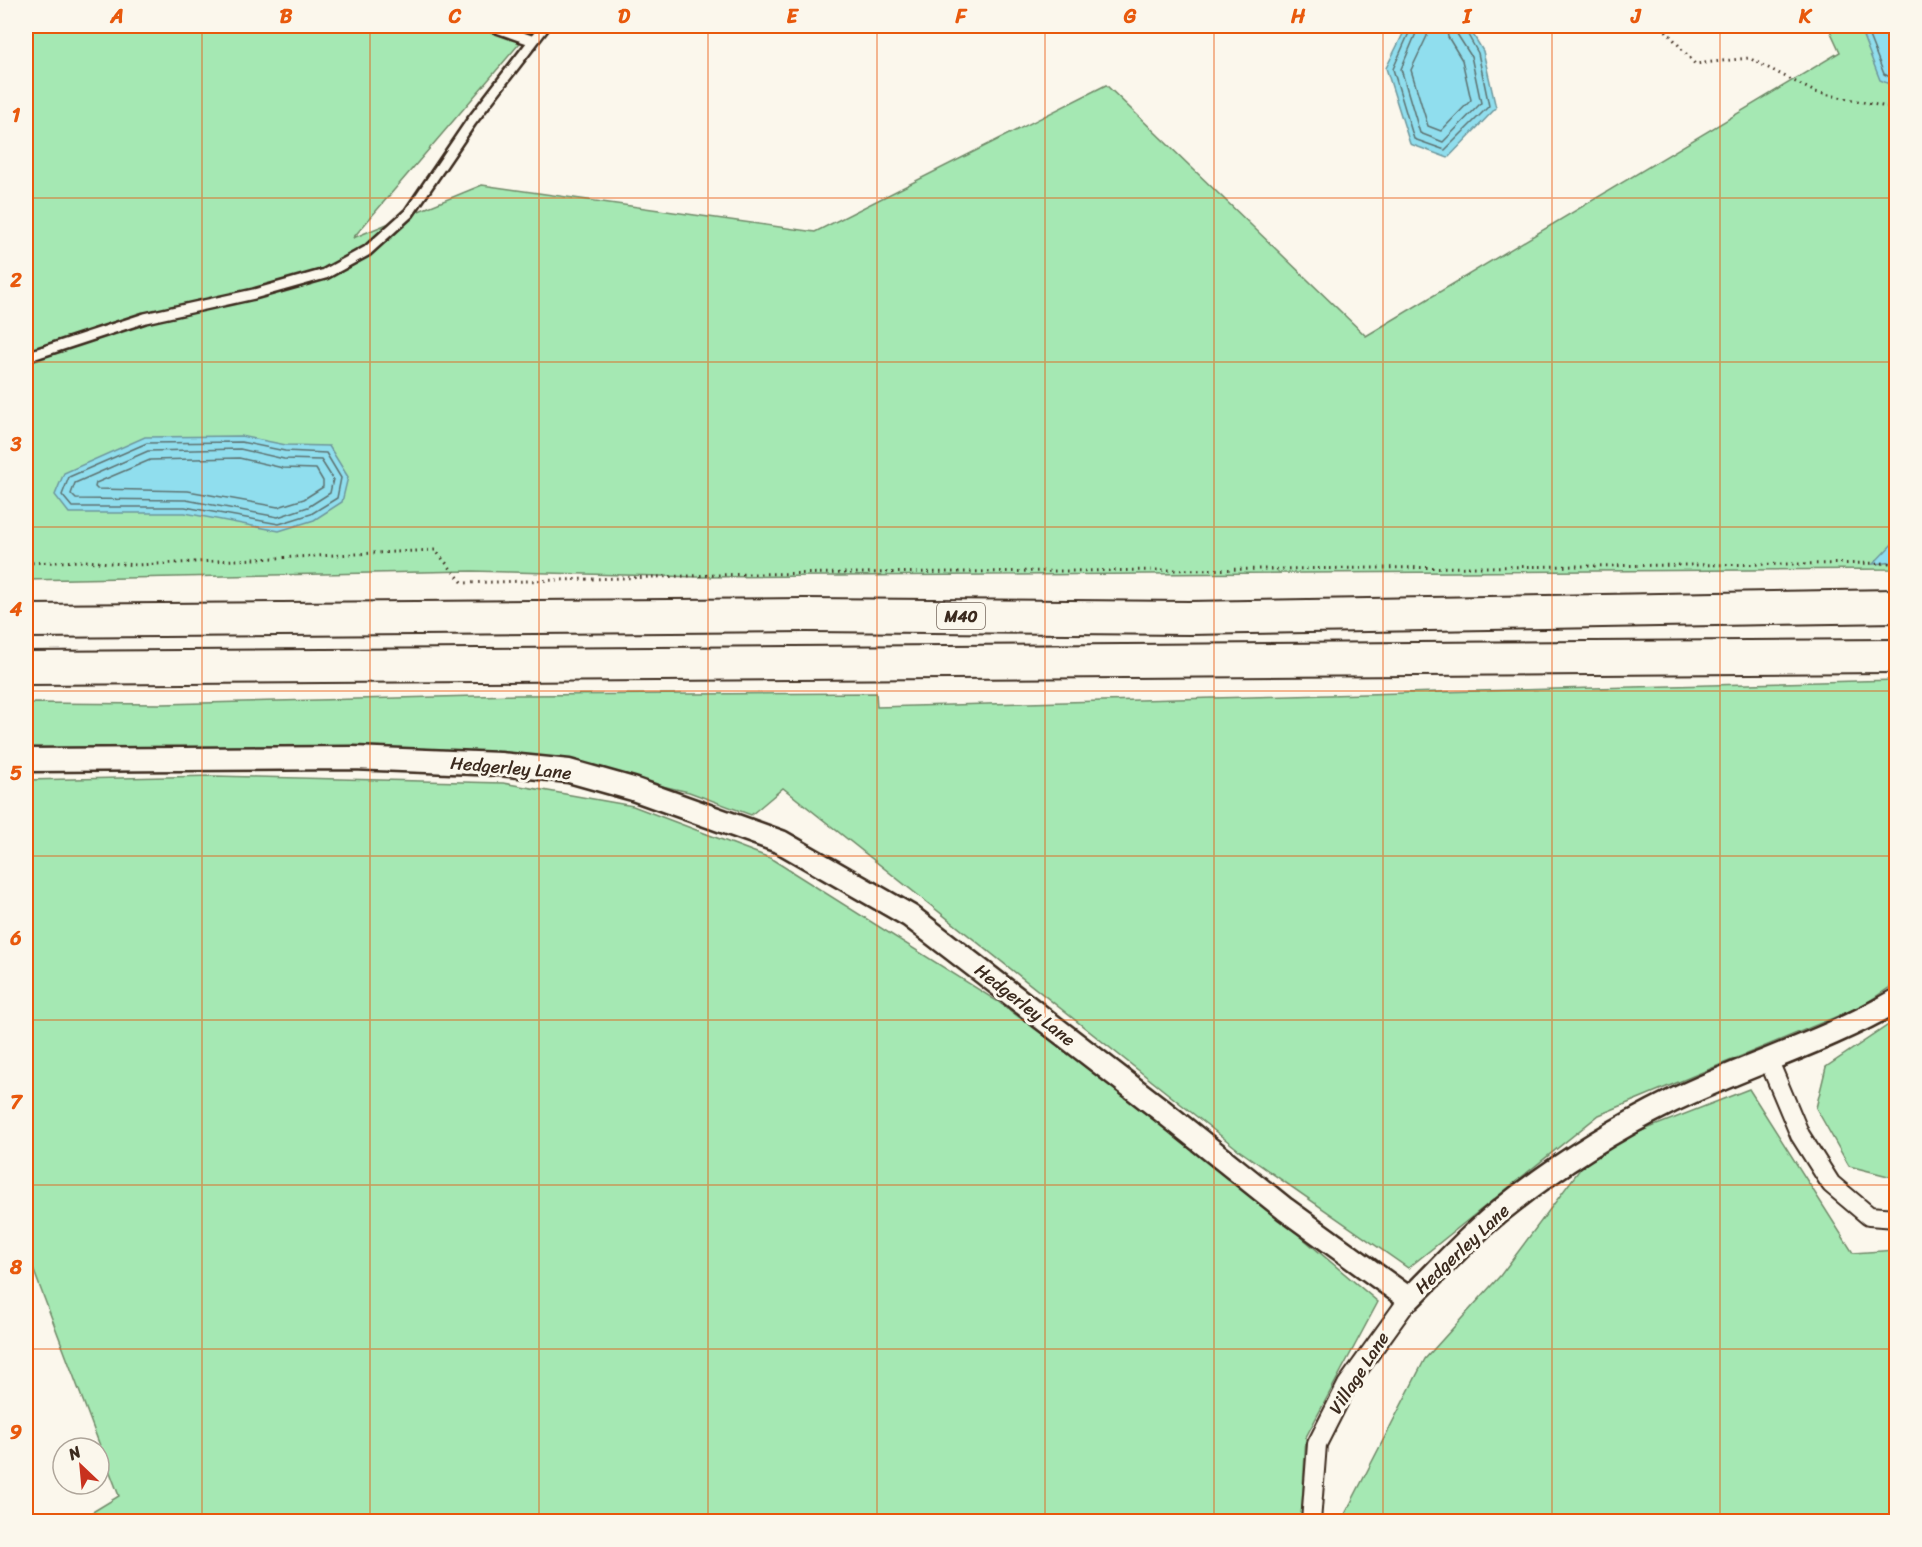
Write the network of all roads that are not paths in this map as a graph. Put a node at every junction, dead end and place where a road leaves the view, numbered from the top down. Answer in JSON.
{"nodes":[{"id":1,"x":491,"y":26,"type":"edge"},
{"id":2,"x":545,"y":26,"type":"edge"},
{"id":3,"x":531,"y":40,"type":"junction"},
{"id":4,"x":26,"y":357,"type":"edge"},
{"id":5,"x":1896,"y":606,"type":"edge"},
{"id":6,"x":26,"y":621,"type":"edge"},
{"id":7,"x":1896,"y":656,"type":"edge"},
{"id":8,"x":26,"y":668,"type":"edge"},
{"id":9,"x":26,"y":760,"type":"edge"},
{"id":10,"x":1896,"y":1001,"type":"edge"},
{"id":11,"x":1768,"y":1059,"type":"junction"},
{"id":12,"x":1896,"y":1218,"type":"edge"},
{"id":13,"x":1409,"y":1299,"type":"junction"},
{"id":14,"x":1311,"y":1521,"type":"edge"}],
"edges":[{"from":1,"to":3,"type":"lane"},
{"from":2,"to":3,"type":"lane"},
{"from":3,"to":4,"type":"lane"},
{"from":5,"to":6,"type":"highway","number":"M40"},
{"from":7,"to":8,"type":"highway"},
{"from":9,"to":13,"type":"street","name":"Hedgerley Lane"},
{"from":10,"to":11,"type":"street","name":"Hedgerley Lane"},
{"from":11,"to":12,"type":"street"},
{"from":11,"to":13,"type":"street","name":"Hedgerley Lane"},
{"from":13,"to":14,"type":"street","name":"Village Lane"}]}
